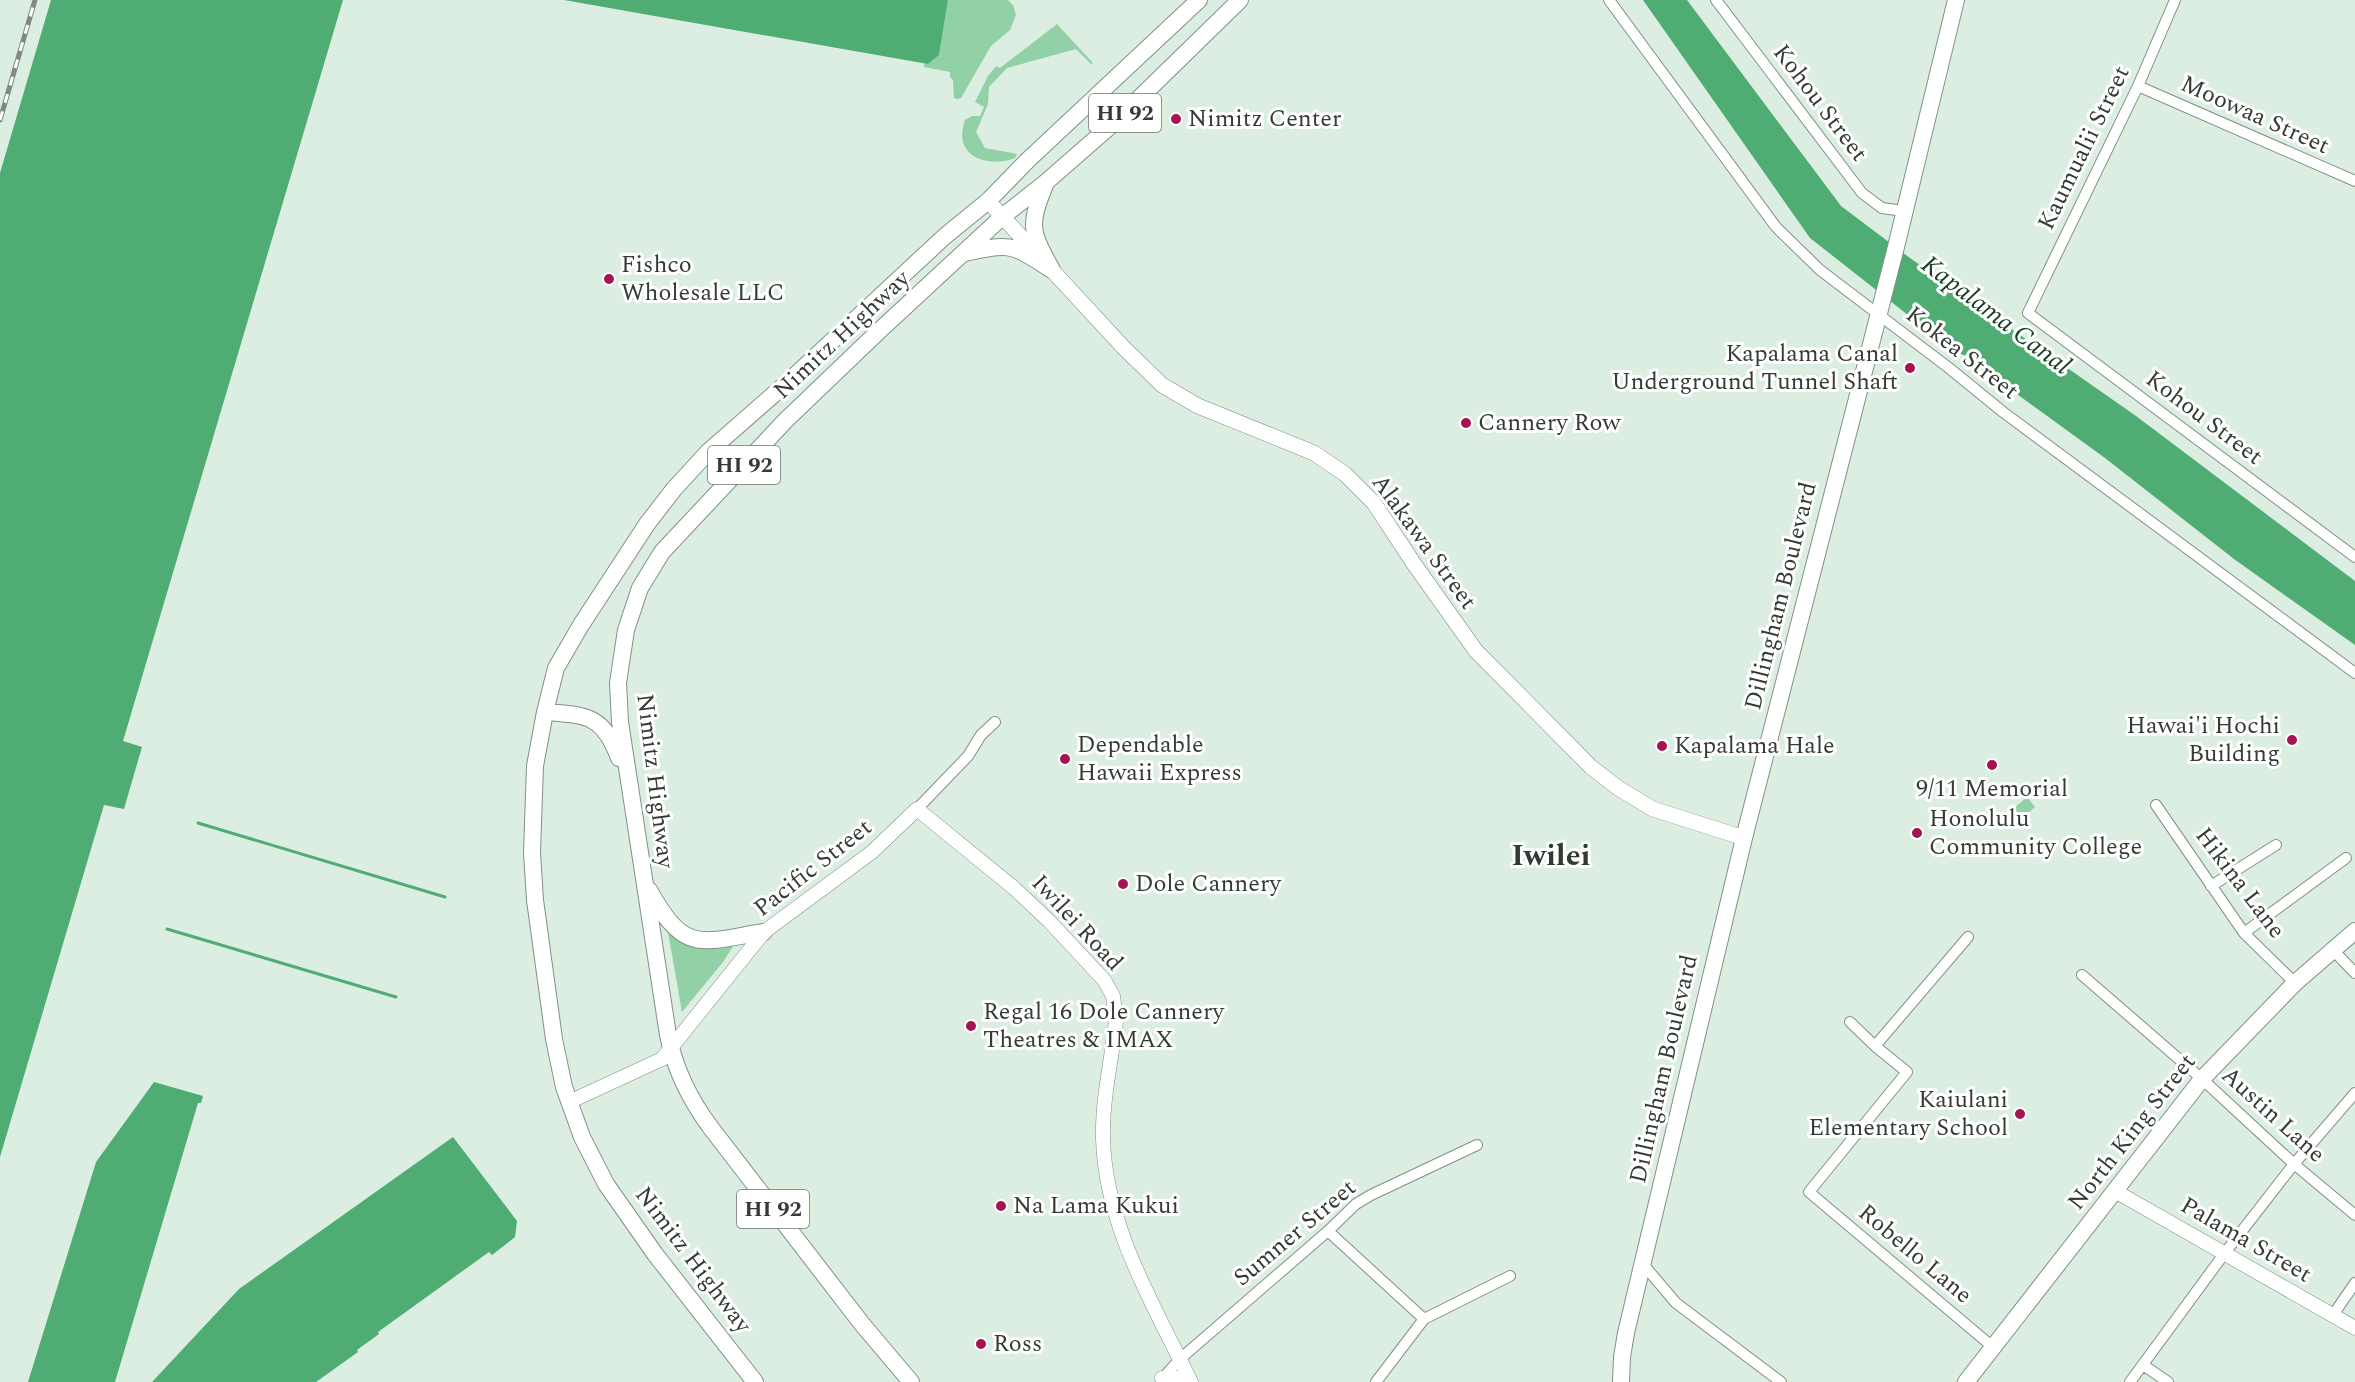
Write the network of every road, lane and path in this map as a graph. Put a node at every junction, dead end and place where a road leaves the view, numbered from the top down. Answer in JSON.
{"nodes":[{"id":1,"x":1199,"y":0,"type":"edge"},
{"id":2,"x":1240,"y":0,"type":"edge"},
{"id":3,"x":1609,"y":0,"type":"edge"},
{"id":4,"x":1716,"y":0,"type":"edge"},
{"id":5,"x":1956,"y":0,"type":"edge"},
{"id":6,"x":2175,"y":0,"type":"edge"},
{"id":7,"x":2138,"y":86,"type":"junction"},
{"id":8,"x":2355,"y":181,"type":"edge"},
{"id":9,"x":1045,"y":183,"type":"junction"},
{"id":10,"x":988,"y":201,"type":"junction"},
{"id":11,"x":1905,"y":211,"type":"junction"},
{"id":12,"x":1002,"y":217,"type":"junction"},
{"id":13,"x":964,"y":254,"type":"junction"},
{"id":14,"x":1052,"y":270,"type":"junction"},
{"id":15,"x":2028,"y":313,"type":"joint"},
{"id":16,"x":1878,"y":314,"type":"junction"},
{"id":17,"x":2355,"y":557,"type":"edge"},
{"id":18,"x":2355,"y":673,"type":"edge"},
{"id":19,"x":545,"y":712,"type":"junction"},
{"id":20,"x":995,"y":722,"type":"dead end"},
{"id":21,"x":629,"y":781,"type":"junction"},
{"id":22,"x":2156,"y":805,"type":"dead end"},
{"id":23,"x":917,"y":809,"type":"junction"},
{"id":24,"x":1744,"y":838,"type":"junction"},
{"id":25,"x":2276,"y":845,"type":"dead end"},
{"id":26,"x":2346,"y":858,"type":"dead end"},
{"id":27,"x":643,"y":880,"type":"junction"},
{"id":28,"x":2211,"y":886,"type":"junction"},
{"id":29,"x":2355,"y":931,"type":"edge"},
{"id":30,"x":764,"y":932,"type":"junction"},
{"id":31,"x":2244,"y":933,"type":"junction"},
{"id":32,"x":1968,"y":937,"type":"dead end"},
{"id":33,"x":2333,"y":950,"type":"junction"},
{"id":34,"x":2355,"y":973,"type":"edge"},
{"id":35,"x":2082,"y":975,"type":"dead end"},
{"id":36,"x":2295,"y":983,"type":"junction"},
{"id":37,"x":1850,"y":1022,"type":"dead end"},
{"id":38,"x":1875,"y":1046,"type":"junction"},
{"id":39,"x":671,"y":1050,"type":"junction"},
{"id":40,"x":2202,"y":1079,"type":"junction"},
{"id":41,"x":2355,"y":1093,"type":"edge"},
{"id":42,"x":569,"y":1102,"type":"junction"},
{"id":43,"x":1477,"y":1144,"type":"dead end"},
{"id":44,"x":2294,"y":1164,"type":"junction"},
{"id":45,"x":2115,"y":1191,"type":"junction"},
{"id":46,"x":2355,"y":1215,"type":"edge"},
{"id":47,"x":1328,"y":1231,"type":"junction"},
{"id":48,"x":2224,"y":1254,"type":"junction"},
{"id":49,"x":1642,"y":1263,"type":"junction"},
{"id":50,"x":1510,"y":1276,"type":"dead end"},
{"id":51,"x":2355,"y":1283,"type":"edge"},
{"id":52,"x":2333,"y":1315,"type":"junction"},
{"id":53,"x":1424,"y":1319,"type":"junction"},
{"id":54,"x":2355,"y":1328,"type":"edge"},
{"id":55,"x":1994,"y":1348,"type":"junction"},
{"id":56,"x":1180,"y":1359,"type":"junction"},
{"id":57,"x":2143,"y":1365,"type":"junction"},
{"id":58,"x":1160,"y":1380,"type":"edge"},
{"id":59,"x":755,"y":1382,"type":"edge"},
{"id":60,"x":911,"y":1382,"type":"edge"},
{"id":61,"x":1191,"y":1382,"type":"edge"},
{"id":62,"x":1376,"y":1382,"type":"edge"},
{"id":63,"x":1621,"y":1382,"type":"edge"},
{"id":64,"x":1781,"y":1382,"type":"edge"},
{"id":65,"x":1966,"y":1382,"type":"edge"},
{"id":66,"x":2130,"y":1382,"type":"edge"},
{"id":67,"x":2168,"y":1382,"type":"edge"}],
"edges":[{"from":1,"to":10,"type":"main road","name":"Nimitz Highway","number":"HI 92"},
{"from":2,"to":9,"type":"main road","name":"Nimitz Highway","number":"HI 92"},
{"from":3,"to":16,"type":"street","name":"Kokea Street"},
{"from":4,"to":11,"type":"street","name":"Kohou Street"},
{"from":5,"to":11,"type":"main road","name":"Dillingham Boulevard"},
{"from":6,"to":7,"type":"street","name":"Kaumualii Street"},
{"from":7,"to":8,"type":"street","name":"Moowaa Street"},
{"from":7,"to":15,"type":"street","name":"Kaumualii Street"},
{"from":9,"to":12,"type":"main road","name":"Nimitz Highway","number":"HI 92"},
{"from":9,"to":14,"type":"main road"},
{"from":10,"to":12,"type":"main road","name":"Alakawa Street"},
{"from":10,"to":19,"type":"main road","name":"Nimitz Highway","number":"HI 92"},
{"from":11,"to":16,"type":"main road","name":"Dillingham Boulevard"},
{"from":12,"to":13,"type":"main road","name":"Nimitz Highway","number":"HI 92"},
{"from":12,"to":14,"type":"main road","name":"Alakawa Street"},
{"from":13,"to":14,"type":"main road"},
{"from":13,"to":21,"type":"main road","name":"Nimitz Highway","number":"HI 92"},
{"from":14,"to":24,"type":"main road","name":"Alakawa Street"},
{"from":15,"to":17,"type":"street","name":"Kohou Street"},
{"from":16,"to":18,"type":"street","name":"Kokea Street"},
{"from":16,"to":24,"type":"main road","name":"Dillingham Boulevard"},
{"from":19,"to":21,"type":"main road"},
{"from":19,"to":42,"type":"main road","name":"Nimitz Highway","number":"HI 92"},
{"from":20,"to":23,"type":"street","name":"Pacific Street"},
{"from":21,"to":27,"type":"main road","name":"Nimitz Highway","number":"HI 92"},
{"from":22,"to":28,"type":"street","name":"Hikina Lane"},
{"from":23,"to":30,"type":"street","name":"Pacific Street"},
{"from":23,"to":56,"type":"street","name":"Iwilei Road"},
{"from":24,"to":49,"type":"main road","name":"Dillingham Boulevard"},
{"from":25,"to":28,"type":"street"},
{"from":26,"to":31,"type":"street"},
{"from":27,"to":30,"type":"main road"},
{"from":27,"to":39,"type":"main road","name":"Nimitz Highway","number":"HI 92"},
{"from":28,"to":31,"type":"street","name":"Hikina Lane"},
{"from":29,"to":33,"type":"main road","name":"North King Street"},
{"from":30,"to":39,"type":"street","name":"Pacific Street"},
{"from":31,"to":36,"type":"street","name":"Hikina Lane"},
{"from":32,"to":38,"type":"street"},
{"from":33,"to":34,"type":"street"},
{"from":33,"to":36,"type":"main road","name":"North King Street"},
{"from":35,"to":40,"type":"street","name":"Austin Lane"},
{"from":36,"to":40,"type":"main road","name":"North King Street"},
{"from":37,"to":38,"type":"street"},
{"from":38,"to":55,"type":"street","name":"Robello Lane"},
{"from":39,"to":42,"type":"street","name":"Pacific Street"},
{"from":39,"to":60,"type":"main road","name":"Nimitz Highway","number":"HI 92"},
{"from":40,"to":44,"type":"street","name":"Austin Lane"},
{"from":40,"to":45,"type":"main road","name":"North King Street"},
{"from":41,"to":44,"type":"street"},
{"from":42,"to":59,"type":"main road","name":"Nimitz Highway","number":"HI 92"},
{"from":43,"to":47,"type":"street","name":"Sumner Street"},
{"from":44,"to":46,"type":"street","name":"Austin Lane"},
{"from":44,"to":48,"type":"street"},
{"from":45,"to":48,"type":"street","name":"Palama Street"},
{"from":45,"to":55,"type":"main road","name":"North King Street"},
{"from":47,"to":53,"type":"street"},
{"from":47,"to":56,"type":"street","name":"Sumner Street"},
{"from":48,"to":52,"type":"street","name":"Palama Street"},
{"from":48,"to":57,"type":"street"},
{"from":49,"to":63,"type":"main road","name":"Dillingham Boulevard"},
{"from":49,"to":64,"type":"street"},
{"from":50,"to":53,"type":"street"},
{"from":51,"to":52,"type":"street"},
{"from":52,"to":54,"type":"street","name":"Palama Street"},
{"from":53,"to":62,"type":"street"},
{"from":55,"to":65,"type":"main road","name":"North King Street"},
{"from":56,"to":58,"type":"street","name":"Sumner Street"},
{"from":56,"to":61,"type":"street","name":"Iwilei Road"},
{"from":57,"to":66,"type":"street"},
{"from":57,"to":67,"type":"street"},
{"from":58,"to":61,"type":"street"}]}
